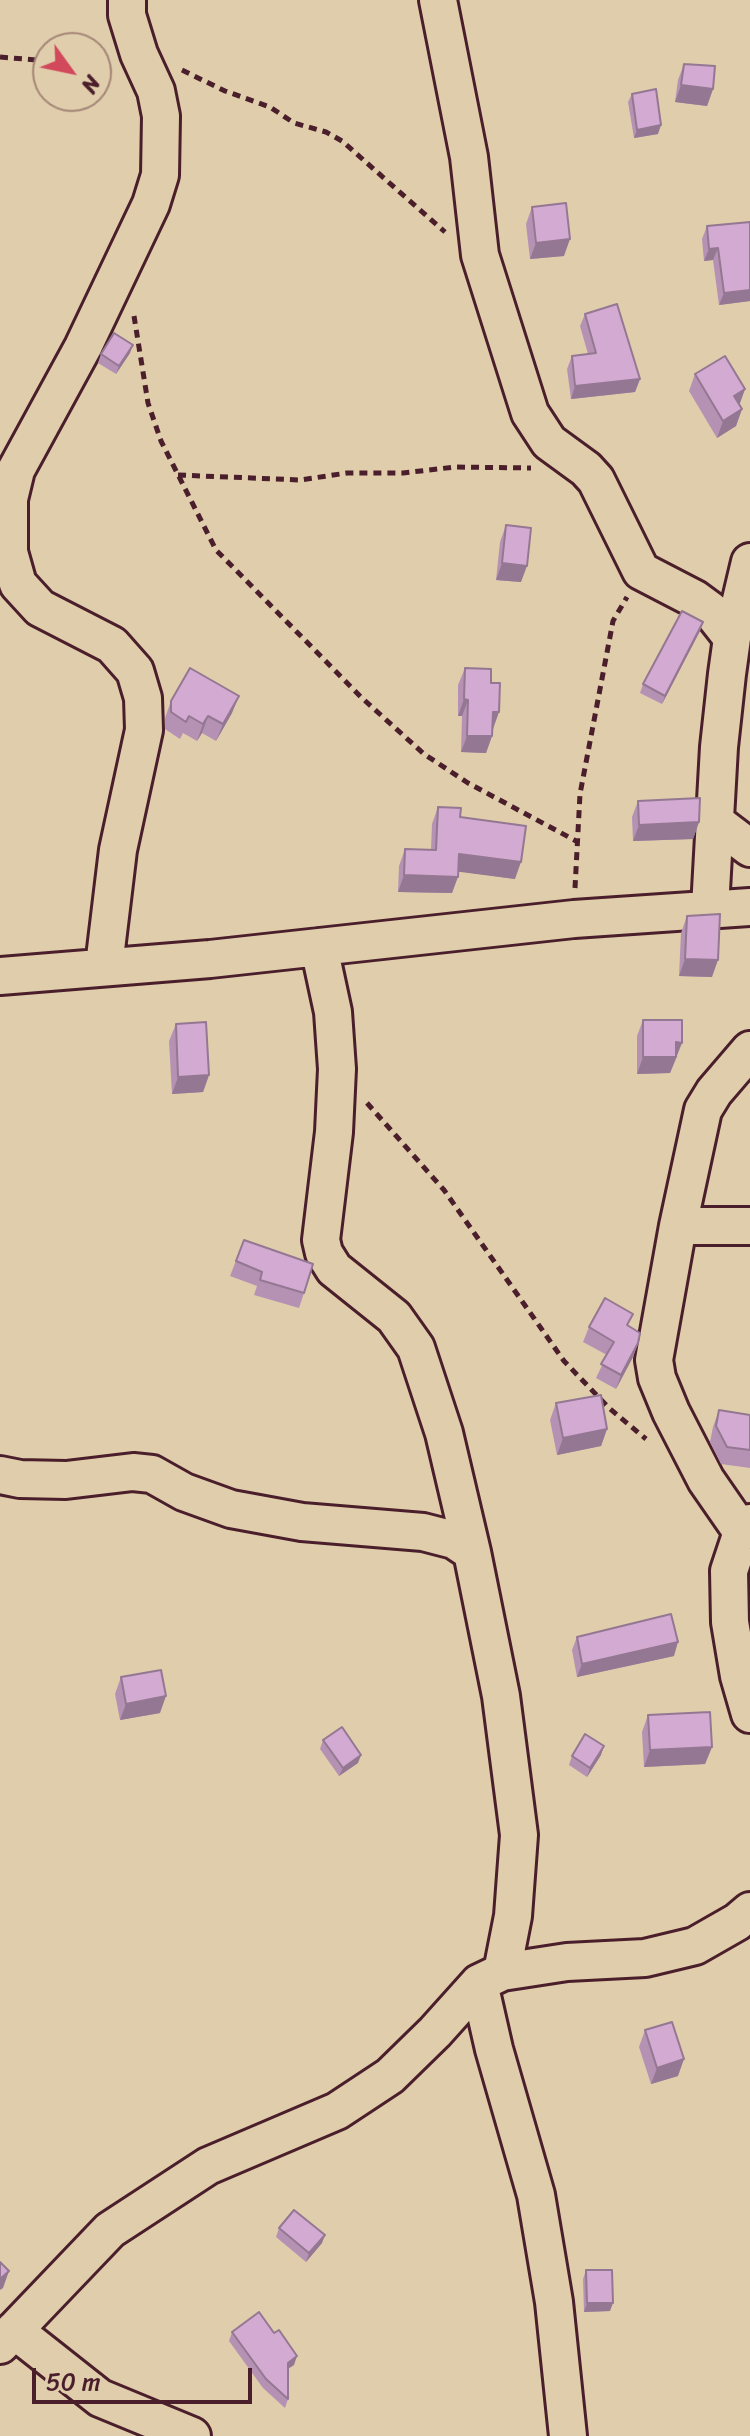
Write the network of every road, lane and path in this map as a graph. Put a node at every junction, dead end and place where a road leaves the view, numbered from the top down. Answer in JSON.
{"nodes":[{"id":1,"x":127,"y":0,"type":"edge"},
{"id":2,"x":438,"y":0,"type":"edge"},
{"id":3,"x":139,"y":54,"type":"junction"},
{"id":4,"x":0,"y":57,"type":"edge"},
{"id":5,"x":32,"y":60,"type":"edge"},
{"id":6,"x":480,"y":255,"type":"junction"},
{"id":7,"x":133,"y":305,"type":"dead end"},
{"id":8,"x":586,"y":469,"type":"junction"},
{"id":9,"x":177,"y":475,"type":"junction"},
{"id":10,"x":641,"y":571,"type":"junction"},
{"id":11,"x":748,"y":579,"type":"edge"},
{"id":12,"x":732,"y":638,"type":"junction"},
{"id":13,"x":736,"y":729,"type":"edge"},
{"id":14,"x":717,"y":823,"type":"junction"},
{"id":15,"x":578,"y":842,"type":"junction"},
{"id":16,"x":750,"y":848,"type":"edge"},
{"id":17,"x":750,"y":907,"type":"edge"},
{"id":18,"x":710,"y":908,"type":"junction"},
{"id":19,"x":574,"y":919,"type":"junction"},
{"id":20,"x":319,"y":947,"type":"junction"},
{"id":21,"x":104,"y":966,"type":"junction"},
{"id":22,"x":0,"y":976,"type":"edge"},
{"id":23,"x":750,"y":1050,"type":"edge"},
{"id":24,"x":337,"y":1069,"type":"junction"},
{"id":25,"x":678,"y":1226,"type":"junction"},
{"id":26,"x":750,"y":1226,"type":"edge"},
{"id":27,"x":650,"y":1442,"type":"dead end"},
{"id":28,"x":0,"y":1475,"type":"edge"},
{"id":29,"x":746,"y":1528,"type":"edge"},
{"id":30,"x":472,"y":1552,"type":"junction"},
{"id":31,"x":750,"y":1714,"type":"edge"},
{"id":32,"x":750,"y":1911,"type":"edge"},
{"id":33,"x":491,"y":1978,"type":"junction"},
{"id":34,"x":7,"y":2338,"type":"edge"},
{"id":35,"x":192,"y":2436,"type":"edge"},
{"id":36,"x":568,"y":2436,"type":"edge"}],
"edges":[{"from":1,"to":3,"type":"street"},
{"from":2,"to":6,"type":"street"},
{"from":3,"to":6,"type":"path"},
{"from":3,"to":21,"type":"street"},
{"from":4,"to":5,"type":"path"},
{"from":6,"to":8,"type":"street"},
{"from":7,"to":9,"type":"path"},
{"from":8,"to":9,"type":"path"},
{"from":8,"to":10,"type":"street"},
{"from":9,"to":15,"type":"path"},
{"from":10,"to":12,"type":"street"},
{"from":10,"to":15,"type":"path"},
{"from":11,"to":12,"type":"street"},
{"from":12,"to":13,"type":"street"},
{"from":13,"to":14,"type":"street"},
{"from":14,"to":16,"type":"street"},
{"from":14,"to":18,"type":"street"},
{"from":15,"to":19,"type":"path"},
{"from":17,"to":18,"type":"street"},
{"from":18,"to":19,"type":"street"},
{"from":19,"to":20,"type":"street"},
{"from":20,"to":21,"type":"street"},
{"from":20,"to":24,"type":"street"},
{"from":21,"to":22,"type":"street"},
{"from":23,"to":25,"type":"street"},
{"from":24,"to":27,"type":"path"},
{"from":24,"to":30,"type":"street"},
{"from":25,"to":26,"type":"street"},
{"from":25,"to":29,"type":"street"},
{"from":28,"to":30,"type":"street"},
{"from":29,"to":31,"type":"street"},
{"from":30,"to":33,"type":"street"},
{"from":32,"to":33,"type":"street"},
{"from":33,"to":34,"type":"street"},
{"from":33,"to":36,"type":"street"},
{"from":34,"to":35,"type":"street"}]}
